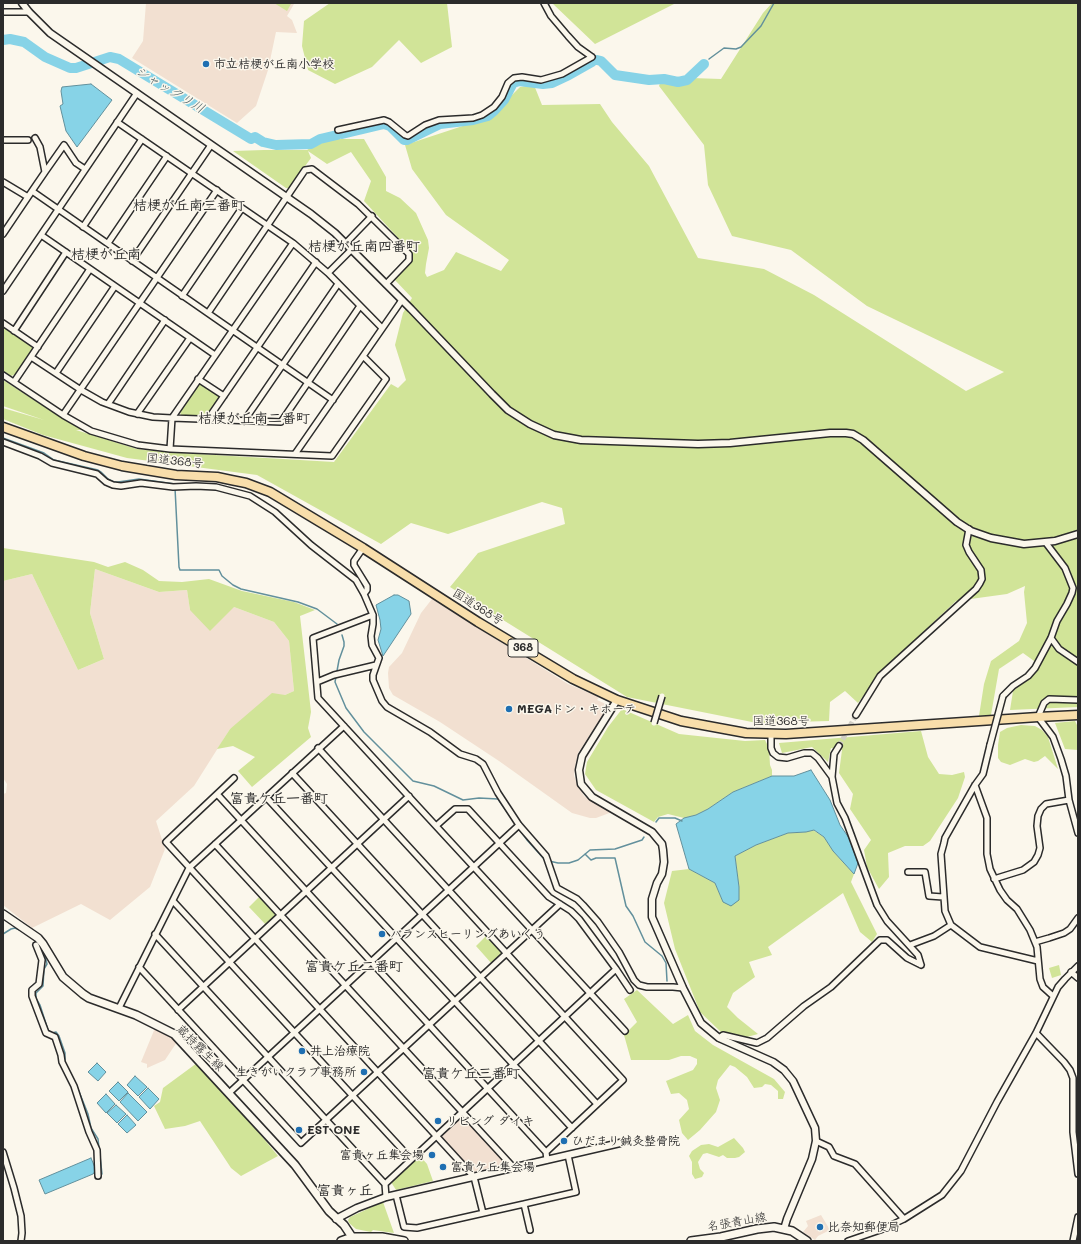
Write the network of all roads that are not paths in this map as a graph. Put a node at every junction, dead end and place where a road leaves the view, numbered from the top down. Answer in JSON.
{"nodes":[{"id":1,"x":22,"y":3,"type":"edge"},
{"id":2,"x":544,"y":3,"type":"edge"},
{"id":3,"x":3,"y":12,"type":"edge"},
{"id":4,"x":29,"y":12,"type":"junction"},
{"id":5,"x":137,"y":93,"type":"junction"},
{"id":6,"x":117,"y":122,"type":"junction"},
{"id":7,"x":338,"y":130,"type":"dead end"},
{"id":8,"x":35,"y":138,"type":"dead end"},
{"id":9,"x":142,"y":139,"type":"junction"},
{"id":10,"x":3,"y":140,"type":"edge"},
{"id":11,"x":28,"y":140,"type":"dead end"},
{"id":12,"x":211,"y":145,"type":"junction"},
{"id":13,"x":167,"y":156,"type":"junction"},
{"id":14,"x":85,"y":169,"type":"junction"},
{"id":15,"x":45,"y":172,"type":"junction"},
{"id":16,"x":192,"y":173,"type":"junction"},
{"id":17,"x":3,"y":182,"type":"edge"},
{"id":18,"x":217,"y":190,"type":"junction"},
{"id":19,"x":32,"y":191,"type":"junction"},
{"id":20,"x":28,"y":197,"type":"junction"},
{"id":21,"x":287,"y":198,"type":"junction"},
{"id":22,"x":242,"y":208,"type":"junction"},
{"id":23,"x":58,"y":210,"type":"junction"},
{"id":24,"x":372,"y":216,"type":"junction"},
{"id":25,"x":268,"y":225,"type":"junction"},
{"id":26,"x":5,"y":227,"type":"edge"},
{"id":27,"x":83,"y":227,"type":"junction"},
{"id":28,"x":3,"y":234,"type":"edge"},
{"id":29,"x":41,"y":235,"type":"junction"},
{"id":30,"x":108,"y":243,"type":"junction"},
{"id":31,"x":293,"y":243,"type":"junction"},
{"id":32,"x":346,"y":243,"type":"junction"},
{"id":33,"x":352,"y":249,"type":"junction"},
{"id":34,"x":66,"y":252,"type":"junction"},
{"id":35,"x":132,"y":261,"type":"junction"},
{"id":36,"x":316,"y":262,"type":"junction"},
{"id":37,"x":90,"y":269,"type":"junction"},
{"id":38,"x":328,"y":273,"type":"junction"},
{"id":39,"x":157,"y":278,"type":"junction"},
{"id":40,"x":338,"y":284,"type":"junction"},
{"id":41,"x":386,"y":284,"type":"junction"},
{"id":42,"x":115,"y":286,"type":"junction"},
{"id":43,"x":3,"y":291,"type":"edge"},
{"id":44,"x":182,"y":296,"type":"junction"},
{"id":45,"x":402,"y":300,"type":"junction"},
{"id":46,"x":140,"y":303,"type":"junction"},
{"id":47,"x":360,"y":306,"type":"junction"},
{"id":48,"x":208,"y":313,"type":"junction"},
{"id":49,"x":165,"y":320,"type":"junction"},
{"id":50,"x":3,"y":322,"type":"edge"},
{"id":51,"x":382,"y":328,"type":"junction"},
{"id":52,"x":14,"y":331,"type":"junction"},
{"id":53,"x":232,"y":331,"type":"junction"},
{"id":54,"x":190,"y":338,"type":"junction"},
{"id":55,"x":38,"y":347,"type":"junction"},
{"id":56,"x":257,"y":347,"type":"junction"},
{"id":57,"x":215,"y":355,"type":"junction"},
{"id":58,"x":363,"y":356,"type":"junction"},
{"id":59,"x":31,"y":357,"type":"junction"},
{"id":60,"x":282,"y":365,"type":"junction"},
{"id":61,"x":56,"y":373,"type":"junction"},
{"id":62,"x":3,"y":375,"type":"edge"},
{"id":63,"x":198,"y":379,"type":"junction"},
{"id":64,"x":14,"y":382,"type":"junction"},
{"id":65,"x":308,"y":383,"type":"junction"},
{"id":66,"x":81,"y":390,"type":"junction"},
{"id":67,"x":224,"y":396,"type":"junction"},
{"id":68,"x":333,"y":400,"type":"junction"},
{"id":69,"x":108,"y":404,"type":"junction"},
{"id":70,"x":138,"y":414,"type":"junction"},
{"id":71,"x":63,"y":415,"type":"junction"},
{"id":72,"x":172,"y":418,"type":"junction"},
{"id":73,"x":208,"y":419,"type":"junction"},
{"id":74,"x":244,"y":421,"type":"junction"},
{"id":75,"x":3,"y":427,"type":"edge"},
{"id":76,"x":3,"y":442,"type":"edge"},
{"id":77,"x":170,"y":449,"type":"junction"},
{"id":78,"x":295,"y":454,"type":"junction"},
{"id":79,"x":969,"y":529,"type":"junction"},
{"id":80,"x":1078,"y":534,"type":"edge"},
{"id":81,"x":1046,"y":543,"type":"junction"},
{"id":82,"x":363,"y":548,"type":"junction"},
{"id":83,"x":364,"y":594,"type":"junction"},
{"id":84,"x":373,"y":615,"type":"junction"},
{"id":85,"x":1052,"y":638,"type":"junction"},
{"id":86,"x":1078,"y":662,"type":"edge"},
{"id":87,"x":376,"y":665,"type":"junction"},
{"id":88,"x":317,"y":682,"type":"junction"},
{"id":89,"x":662,"y":696,"type":"dead end"},
{"id":90,"x":617,"y":700,"type":"junction"},
{"id":91,"x":1078,"y":700,"type":"edge"},
{"id":92,"x":856,"y":715,"type":"tunnel mouth"},
{"id":93,"x":1078,"y":715,"type":"edge"},
{"id":94,"x":1038,"y":717,"type":"junction"},
{"id":95,"x":654,"y":723,"type":"dead end"},
{"id":96,"x":344,"y":726,"type":"junction"},
{"id":97,"x":771,"y":734,"type":"junction"},
{"id":98,"x":838,"y":746,"type":"tunnel mouth"},
{"id":99,"x":318,"y":748,"type":"junction"},
{"id":100,"x":292,"y":773,"type":"junction"},
{"id":101,"x":832,"y":777,"type":"junction"},
{"id":102,"x":234,"y":778,"type":"dead end"},
{"id":103,"x":975,"y":785,"type":"junction"},
{"id":104,"x":217,"y":794,"type":"junction"},
{"id":105,"x":409,"y":796,"type":"junction"},
{"id":106,"x":266,"y":797,"type":"junction"},
{"id":107,"x":1069,"y":800,"type":"junction"},
{"id":108,"x":241,"y":820,"type":"junction"},
{"id":109,"x":383,"y":820,"type":"junction"},
{"id":110,"x":436,"y":826,"type":"junction"},
{"id":111,"x":517,"y":827,"type":"junction"},
{"id":112,"x":1078,"y":833,"type":"edge"},
{"id":113,"x":499,"y":843,"type":"junction"},
{"id":114,"x":216,"y":844,"type":"junction"},
{"id":115,"x":358,"y":844,"type":"junction"},
{"id":116,"x":474,"y":867,"type":"junction"},
{"id":117,"x":190,"y":868,"type":"junction"},
{"id":118,"x":332,"y":868,"type":"junction"},
{"id":119,"x":908,"y":872,"type":"dead end"},
{"id":120,"x":994,"y":879,"type":"junction"},
{"id":121,"x":449,"y":890,"type":"junction"},
{"id":122,"x":306,"y":891,"type":"junction"},
{"id":123,"x":943,"y":897,"type":"junction"},
{"id":124,"x":173,"y":901,"type":"junction"},
{"id":125,"x":560,"y":904,"type":"junction"},
{"id":126,"x":3,"y":914,"type":"edge"},
{"id":127,"x":423,"y":914,"type":"junction"},
{"id":128,"x":281,"y":915,"type":"junction"},
{"id":129,"x":1078,"y":918,"type":"edge"},
{"id":130,"x":951,"y":925,"type":"junction"},
{"id":131,"x":532,"y":930,"type":"junction"},
{"id":132,"x":155,"y":934,"type":"junction"},
{"id":133,"x":397,"y":938,"type":"junction"},
{"id":134,"x":254,"y":939,"type":"junction"},
{"id":135,"x":1035,"y":942,"type":"junction"},
{"id":136,"x":36,"y":945,"type":"dead end"},
{"id":137,"x":910,"y":945,"type":"junction"},
{"id":138,"x":507,"y":953,"type":"junction"},
{"id":139,"x":1038,"y":961,"type":"junction"},
{"id":140,"x":229,"y":962,"type":"junction"},
{"id":141,"x":371,"y":962,"type":"junction"},
{"id":142,"x":1078,"y":966,"type":"edge"},
{"id":143,"x":139,"y":967,"type":"junction"},
{"id":144,"x":616,"y":970,"type":"junction"},
{"id":145,"x":1071,"y":972,"type":"junction"},
{"id":146,"x":481,"y":977,"type":"junction"},
{"id":147,"x":1078,"y":978,"type":"edge"},
{"id":148,"x":345,"y":985,"type":"junction"},
{"id":149,"x":203,"y":986,"type":"junction"},
{"id":150,"x":683,"y":988,"type":"junction"},
{"id":151,"x":630,"y":990,"type":"dead end"},
{"id":152,"x":590,"y":993,"type":"junction"},
{"id":153,"x":1053,"y":996,"type":"junction"},
{"id":154,"x":455,"y":1002,"type":"junction"},
{"id":155,"x":119,"y":1008,"type":"junction"},
{"id":156,"x":320,"y":1009,"type":"junction"},
{"id":157,"x":178,"y":1010,"type":"junction"},
{"id":158,"x":565,"y":1016,"type":"junction"},
{"id":159,"x":429,"y":1024,"type":"junction"},
{"id":160,"x":625,"y":1030,"type":"dead end"},
{"id":161,"x":294,"y":1033,"type":"junction"},
{"id":162,"x":1036,"y":1033,"type":"junction"},
{"id":163,"x":719,"y":1038,"type":"junction"},
{"id":164,"x":540,"y":1041,"type":"junction"},
{"id":165,"x":404,"y":1048,"type":"junction"},
{"id":166,"x":268,"y":1056,"type":"junction"},
{"id":167,"x":513,"y":1065,"type":"junction"},
{"id":168,"x":378,"y":1072,"type":"junction"},
{"id":169,"x":243,"y":1080,"type":"junction"},
{"id":170,"x":488,"y":1088,"type":"junction"},
{"id":171,"x":229,"y":1093,"type":"junction"},
{"id":172,"x":352,"y":1096,"type":"junction"},
{"id":173,"x":597,"y":1104,"type":"junction"},
{"id":174,"x":462,"y":1112,"type":"junction"},
{"id":175,"x":327,"y":1120,"type":"junction"},
{"id":176,"x":572,"y":1128,"type":"junction"},
{"id":177,"x":1075,"y":1131,"type":"edge"},
{"id":178,"x":436,"y":1136,"type":"junction"},
{"id":179,"x":816,"y":1141,"type":"junction"},
{"id":180,"x":620,"y":1142,"type":"dead end"},
{"id":181,"x":3,"y":1152,"type":"edge"},
{"id":182,"x":546,"y":1152,"type":"junction"},
{"id":183,"x":568,"y":1155,"type":"junction"},
{"id":184,"x":410,"y":1160,"type":"junction"},
{"id":185,"x":547,"y":1160,"type":"junction"},
{"id":186,"x":514,"y":1168,"type":"junction"},
{"id":187,"x":1078,"y":1174,"type":"edge"},
{"id":188,"x":98,"y":1176,"type":"dead end"},
{"id":189,"x":474,"y":1177,"type":"junction"},
{"id":190,"x":385,"y":1184,"type":"junction"},
{"id":191,"x":396,"y":1195,"type":"junction"},
{"id":192,"x":386,"y":1198,"type":"junction"},
{"id":193,"x":524,"y":1204,"type":"junction"},
{"id":194,"x":483,"y":1214,"type":"junction"},
{"id":195,"x":1078,"y":1217,"type":"edge"},
{"id":196,"x":336,"y":1218,"type":"junction"},
{"id":197,"x":904,"y":1219,"type":"junction"},
{"id":198,"x":784,"y":1229,"type":"junction"},
{"id":199,"x":530,"y":1230,"type":"dead end"},
{"id":200,"x":353,"y":1239,"type":"edge"},
{"id":201,"x":21,"y":1241,"type":"edge"},
{"id":202,"x":341,"y":1241,"type":"edge"},
{"id":203,"x":404,"y":1241,"type":"edge"},
{"id":204,"x":691,"y":1241,"type":"edge"},
{"id":205,"x":807,"y":1241,"type":"edge"},
{"id":206,"x":848,"y":1241,"type":"edge"},
{"id":207,"x":1072,"y":1241,"type":"edge"}],
"edges":[{"from":1,"to":4,"type":"street"},
{"from":2,"to":7,"type":"street"},
{"from":3,"to":4,"type":"street"},
{"from":4,"to":5,"type":"street"},
{"from":5,"to":6,"type":"street"},
{"from":5,"to":12,"type":"street"},
{"from":6,"to":9,"type":"street"},
{"from":6,"to":14,"type":"street"},
{"from":8,"to":15,"type":"street"},
{"from":9,"to":13,"type":"street"},
{"from":9,"to":27,"type":"street"},
{"from":10,"to":11,"type":"street"},
{"from":12,"to":16,"type":"street"},
{"from":12,"to":21,"type":"street"},
{"from":13,"to":16,"type":"street"},
{"from":13,"to":30,"type":"street"},
{"from":14,"to":15,"type":"street"},
{"from":14,"to":23,"type":"street"},
{"from":15,"to":19,"type":"street"},
{"from":16,"to":18,"type":"street"},
{"from":16,"to":35,"type":"street"},
{"from":17,"to":20,"type":"street"},
{"from":18,"to":22,"type":"street"},
{"from":18,"to":39,"type":"street"},
{"from":19,"to":20,"type":"street"},
{"from":19,"to":23,"type":"street"},
{"from":20,"to":26,"type":"street"},
{"from":21,"to":24,"type":"street"},
{"from":21,"to":25,"type":"street"},
{"from":21,"to":32,"type":"street"},
{"from":22,"to":25,"type":"street"},
{"from":22,"to":44,"type":"street"},
{"from":23,"to":27,"type":"street"},
{"from":23,"to":29,"type":"street"},
{"from":24,"to":32,"type":"street"},
{"from":24,"to":41,"type":"street"},
{"from":25,"to":31,"type":"street"},
{"from":25,"to":48,"type":"street"},
{"from":26,"to":28,"type":"street"},
{"from":27,"to":30,"type":"street"},
{"from":29,"to":34,"type":"street"},
{"from":29,"to":43,"type":"street"},
{"from":30,"to":35,"type":"street"},
{"from":31,"to":36,"type":"street"},
{"from":31,"to":53,"type":"street"},
{"from":32,"to":33,"type":"street"},
{"from":33,"to":38,"type":"street"},
{"from":33,"to":41,"type":"street"},
{"from":34,"to":37,"type":"street"},
{"from":34,"to":52,"type":"street"},
{"from":35,"to":39,"type":"street"},
{"from":36,"to":38,"type":"street"},
{"from":36,"to":56,"type":"street"},
{"from":37,"to":42,"type":"street"},
{"from":37,"to":55,"type":"street"},
{"from":38,"to":40,"type":"street"},
{"from":39,"to":44,"type":"street"},
{"from":39,"to":46,"type":"street"},
{"from":40,"to":47,"type":"street"},
{"from":40,"to":60,"type":"street"},
{"from":41,"to":45,"type":"street"},
{"from":42,"to":46,"type":"street"},
{"from":42,"to":61,"type":"street"},
{"from":44,"to":48,"type":"street"},
{"from":45,"to":51,"type":"street"},
{"from":45,"to":79,"type":"street"},
{"from":46,"to":49,"type":"street"},
{"from":46,"to":66,"type":"street"},
{"from":47,"to":51,"type":"street"},
{"from":47,"to":65,"type":"street"},
{"from":48,"to":53,"type":"street"},
{"from":49,"to":54,"type":"street"},
{"from":49,"to":69,"type":"street"},
{"from":50,"to":52,"type":"street"},
{"from":51,"to":58,"type":"street"},
{"from":52,"to":55,"type":"street"},
{"from":53,"to":56,"type":"street"},
{"from":53,"to":57,"type":"street"},
{"from":54,"to":57,"type":"street"},
{"from":54,"to":70,"type":"street"},
{"from":55,"to":59,"type":"street"},
{"from":56,"to":60,"type":"street"},
{"from":56,"to":67,"type":"street"},
{"from":57,"to":63,"type":"street"},
{"from":58,"to":68,"type":"street"},
{"from":58,"to":78,"type":"street"},
{"from":59,"to":61,"type":"street"},
{"from":59,"to":64,"type":"street"},
{"from":60,"to":65,"type":"street"},
{"from":60,"to":74,"type":"street"},
{"from":61,"to":66,"type":"street"},
{"from":62,"to":64,"type":"street"},
{"from":63,"to":67,"type":"street"},
{"from":63,"to":72,"type":"street"},
{"from":64,"to":71,"type":"street"},
{"from":65,"to":68,"type":"street"},
{"from":65,"to":74,"type":"street"},
{"from":66,"to":69,"type":"street"},
{"from":66,"to":71,"type":"street"},
{"from":67,"to":73,"type":"street"},
{"from":68,"to":78,"type":"street"},
{"from":69,"to":70,"type":"street"},
{"from":70,"to":72,"type":"street"},
{"from":71,"to":77,"type":"street"},
{"from":72,"to":73,"type":"street"},
{"from":72,"to":77,"type":"street"},
{"from":73,"to":74,"type":"street"},
{"from":75,"to":82,"type":"highway","name":"国道368号","number":"368"},
{"from":76,"to":83,"type":"street"},
{"from":77,"to":78,"type":"street"},
{"from":79,"to":81,"type":"street"},
{"from":79,"to":92,"type":"street"},
{"from":80,"to":81,"type":"street"},
{"from":81,"to":85,"type":"street"},
{"from":82,"to":83,"type":"street"},
{"from":82,"to":90,"type":"highway","name":"国道368号","number":"368"},
{"from":83,"to":84,"type":"street"},
{"from":84,"to":87,"type":"street"},
{"from":84,"to":88,"type":"street"},
{"from":85,"to":86,"type":"street"},
{"from":85,"to":103,"type":"street","bridge":true},
{"from":87,"to":88,"type":"street"},
{"from":87,"to":111,"type":"street"},
{"from":88,"to":96,"type":"street"},
{"from":89,"to":95,"type":"street","bridge":true},
{"from":90,"to":97,"type":"highway","name":"国道368号","number":"368"},
{"from":90,"to":150,"type":"street"},
{"from":91,"to":94,"type":"street"},
{"from":93,"to":94,"type":"highway","name":"国道368号","number":"368"},
{"from":94,"to":97,"type":"highway","name":"国道368号","number":"368"},
{"from":94,"to":107,"type":"street"},
{"from":96,"to":99,"type":"street"},
{"from":96,"to":105,"type":"street"},
{"from":97,"to":101,"type":"street"},
{"from":98,"to":101,"type":"street"},
{"from":99,"to":100,"type":"street"},
{"from":99,"to":109,"type":"street"},
{"from":100,"to":106,"type":"street"},
{"from":100,"to":115,"type":"street"},
{"from":101,"to":137,"type":"street"},
{"from":102,"to":104,"type":"street"},
{"from":103,"to":120,"type":"street"},
{"from":103,"to":123,"type":"street"},
{"from":104,"to":108,"type":"street"},
{"from":104,"to":117,"type":"street"},
{"from":105,"to":109,"type":"street"},
{"from":105,"to":110,"type":"street"},
{"from":106,"to":108,"type":"street"},
{"from":106,"to":118,"type":"street"},
{"from":107,"to":112,"type":"street"},
{"from":107,"to":120,"type":"street"},
{"from":108,"to":114,"type":"street"},
{"from":108,"to":122,"type":"street"},
{"from":109,"to":115,"type":"street"},
{"from":109,"to":121,"type":"street"},
{"from":110,"to":113,"type":"street"},
{"from":110,"to":116,"type":"street"},
{"from":111,"to":113,"type":"street"},
{"from":111,"to":150,"type":"street"},
{"from":113,"to":116,"type":"street"},
{"from":113,"to":125,"type":"street"},
{"from":114,"to":117,"type":"street"},
{"from":114,"to":128,"type":"street"},
{"from":115,"to":118,"type":"street"},
{"from":115,"to":127,"type":"street"},
{"from":116,"to":121,"type":"street"},
{"from":116,"to":131,"type":"street"},
{"from":117,"to":124,"type":"street"},
{"from":117,"to":134,"type":"street"},
{"from":118,"to":122,"type":"street"},
{"from":118,"to":133,"type":"street"},
{"from":119,"to":123,"type":"street"},
{"from":120,"to":135,"type":"street"},
{"from":121,"to":127,"type":"street"},
{"from":121,"to":138,"type":"street"},
{"from":122,"to":128,"type":"street"},
{"from":122,"to":141,"type":"street"},
{"from":123,"to":130,"type":"street"},
{"from":124,"to":132,"type":"street"},
{"from":124,"to":140,"type":"street"},
{"from":125,"to":131,"type":"street"},
{"from":125,"to":144,"type":"street"},
{"from":126,"to":155,"type":"main road","name":"蔵持霧生線"},
{"from":127,"to":133,"type":"street"},
{"from":127,"to":146,"type":"street"},
{"from":128,"to":134,"type":"street"},
{"from":128,"to":148,"type":"street"},
{"from":129,"to":135,"type":"street"},
{"from":130,"to":137,"type":"street"},
{"from":130,"to":139,"type":"street"},
{"from":131,"to":138,"type":"street"},
{"from":131,"to":152,"type":"street"},
{"from":132,"to":143,"type":"street"},
{"from":132,"to":149,"type":"street"},
{"from":133,"to":141,"type":"street"},
{"from":133,"to":154,"type":"street"},
{"from":134,"to":140,"type":"street"},
{"from":134,"to":156,"type":"street"},
{"from":135,"to":139,"type":"street"},
{"from":136,"to":188,"type":"street"},
{"from":137,"to":163,"type":"street"},
{"from":138,"to":146,"type":"street"},
{"from":138,"to":158,"type":"street"},
{"from":139,"to":153,"type":"street"},
{"from":140,"to":149,"type":"street"},
{"from":140,"to":161,"type":"street"},
{"from":141,"to":148,"type":"street"},
{"from":141,"to":159,"type":"street"},
{"from":142,"to":145,"type":"street"},
{"from":143,"to":155,"type":"street"},
{"from":143,"to":157,"type":"street"},
{"from":144,"to":151,"type":"street"},
{"from":144,"to":152,"type":"street"},
{"from":145,"to":147,"type":"street"},
{"from":145,"to":153,"type":"street"},
{"from":146,"to":154,"type":"street"},
{"from":146,"to":164,"type":"street"},
{"from":148,"to":156,"type":"street"},
{"from":148,"to":165,"type":"street"},
{"from":149,"to":157,"type":"street"},
{"from":149,"to":166,"type":"street"},
{"from":150,"to":163,"type":"street"},
{"from":152,"to":158,"type":"street"},
{"from":152,"to":160,"type":"street"},
{"from":153,"to":162,"type":"street"},
{"from":154,"to":159,"type":"street"},
{"from":154,"to":167,"type":"street"},
{"from":155,"to":171,"type":"main road","name":"蔵持霧生線"},
{"from":156,"to":161,"type":"street"},
{"from":156,"to":168,"type":"street"},
{"from":157,"to":169,"type":"street"},
{"from":158,"to":164,"type":"street"},
{"from":158,"to":173,"type":"street"},
{"from":159,"to":165,"type":"street"},
{"from":159,"to":170,"type":"street"},
{"from":161,"to":166,"type":"street"},
{"from":161,"to":172,"type":"street"},
{"from":162,"to":177,"type":"street"},
{"from":162,"to":197,"type":"street"},
{"from":163,"to":179,"type":"street"},
{"from":164,"to":167,"type":"street"},
{"from":164,"to":173,"type":"street"},
{"from":165,"to":168,"type":"street"},
{"from":165,"to":174,"type":"street"},
{"from":166,"to":169,"type":"street"},
{"from":166,"to":175,"type":"street"},
{"from":167,"to":170,"type":"street"},
{"from":167,"to":176,"type":"street"},
{"from":168,"to":172,"type":"street"},
{"from":168,"to":178,"type":"street"},
{"from":169,"to":171,"type":"street"},
{"from":169,"to":175,"type":"street"},
{"from":170,"to":174,"type":"street"},
{"from":170,"to":182,"type":"street"},
{"from":171,"to":196,"type":"main road","name":"蔵持霧生線"},
{"from":172,"to":175,"type":"street"},
{"from":172,"to":184,"type":"street"},
{"from":173,"to":176,"type":"street"},
{"from":174,"to":178,"type":"street"},
{"from":174,"to":186,"type":"street"},
{"from":175,"to":190,"type":"street"},
{"from":176,"to":182,"type":"street"},
{"from":177,"to":187,"type":"street"},
{"from":178,"to":184,"type":"street"},
{"from":178,"to":189,"type":"street"},
{"from":179,"to":197,"type":"street"},
{"from":179,"to":198,"type":"street"},
{"from":180,"to":183,"type":"street"},
{"from":181,"to":201,"type":"street"},
{"from":182,"to":185,"type":"street"},
{"from":183,"to":185,"type":"street"},
{"from":183,"to":193,"type":"street"},
{"from":184,"to":190,"type":"street"},
{"from":185,"to":186,"type":"street"},
{"from":186,"to":189,"type":"street"},
{"from":189,"to":191,"type":"street"},
{"from":189,"to":194,"type":"street"},
{"from":190,"to":192,"type":"street"},
{"from":191,"to":192,"type":"street"},
{"from":191,"to":194,"type":"street"},
{"from":192,"to":196,"type":"street"},
{"from":193,"to":194,"type":"street"},
{"from":193,"to":199,"type":"street"},
{"from":195,"to":207,"type":"street"},
{"from":196,"to":200,"type":"main road","name":"蔵持霧生線"},
{"from":197,"to":206,"type":"street"},
{"from":198,"to":204,"type":"main road","name":"名張青山線"},
{"from":198,"to":205,"type":"main road","name":"名張青山線"},
{"from":200,"to":202,"type":"main road"},
{"from":200,"to":203,"type":"main road"}]}
